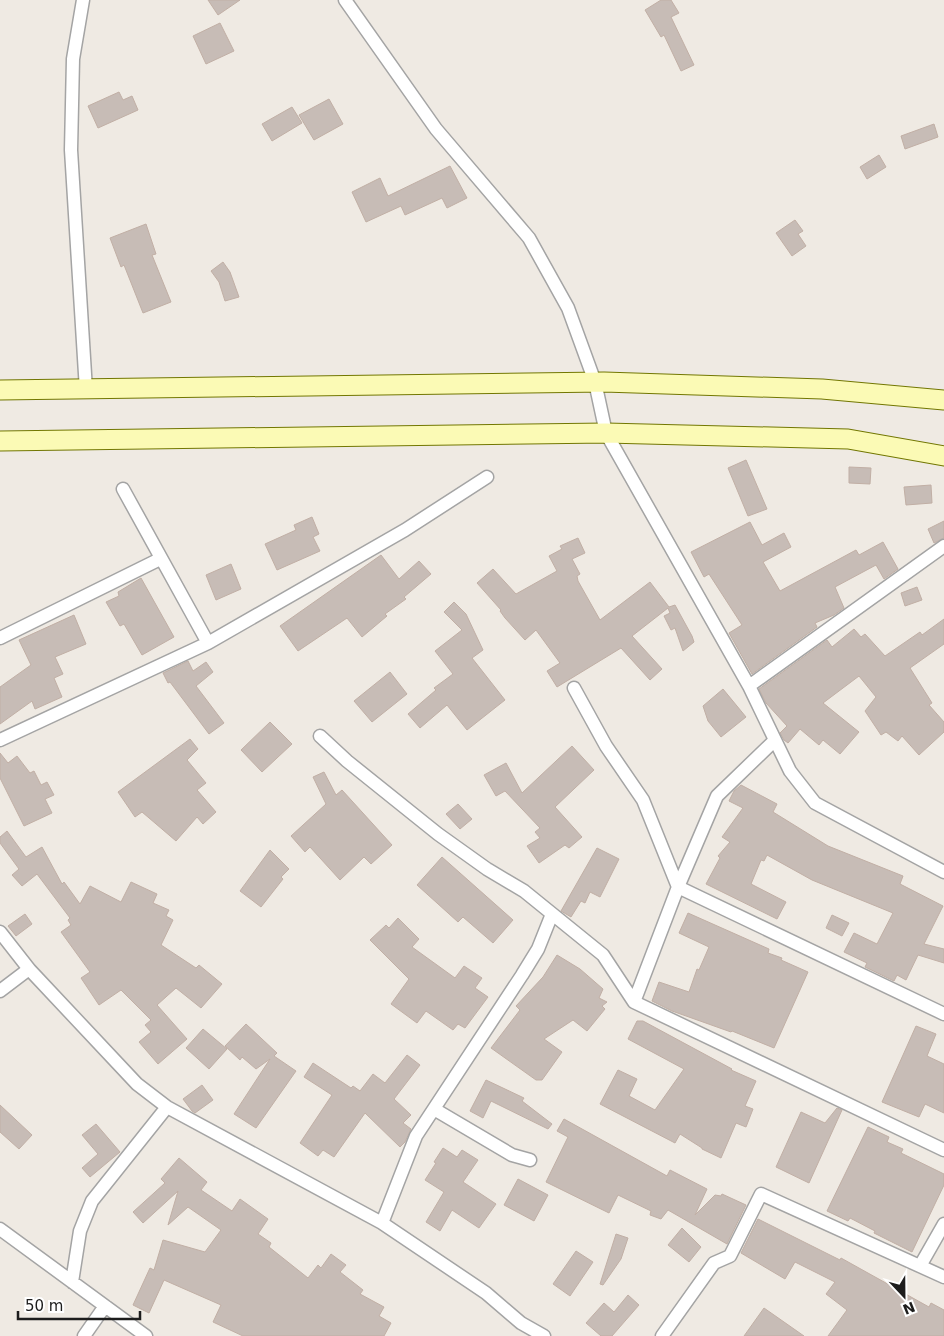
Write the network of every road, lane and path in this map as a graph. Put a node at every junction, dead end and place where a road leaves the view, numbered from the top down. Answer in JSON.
{"nodes":[{"id":1,"x":84,"y":0,"type":"edge"},
{"id":2,"x":345,"y":0,"type":"edge"},
{"id":3,"x":595,"y":382,"type":"junction"},
{"id":4,"x":0,"y":390,"type":"edge"},
{"id":5,"x":86,"y":390,"type":"junction"},
{"id":6,"x":944,"y":400,"type":"edge"},
{"id":7,"x":606,"y":433,"type":"junction"},
{"id":8,"x":0,"y":441,"type":"edge"},
{"id":9,"x":944,"y":456,"type":"edge"},
{"id":10,"x":487,"y":477,"type":"dead end"},
{"id":11,"x":123,"y":490,"type":"dead end"},
{"id":12,"x":944,"y":546,"type":"edge"},
{"id":13,"x":160,"y":559,"type":"junction"},
{"id":14,"x":0,"y":638,"type":"edge"},
{"id":15,"x":208,"y":643,"type":"junction"},
{"id":16,"x":748,"y":686,"type":"junction"},
{"id":17,"x":574,"y":688,"type":"dead end"},
{"id":18,"x":320,"y":736,"type":"dead end"},
{"id":19,"x":0,"y":740,"type":"edge"},
{"id":20,"x":775,"y":740,"type":"junction"},
{"id":21,"x":944,"y":872,"type":"edge"},
{"id":22,"x":678,"y":887,"type":"junction"},
{"id":23,"x":552,"y":914,"type":"junction"},
{"id":24,"x":0,"y":932,"type":"edge"},
{"id":25,"x":29,"y":969,"type":"junction"},
{"id":26,"x":0,"y":992,"type":"edge"},
{"id":27,"x":634,"y":1002,"type":"junction"},
{"id":28,"x":944,"y":1014,"type":"edge"},
{"id":29,"x":167,"y":1107,"type":"junction"},
{"id":30,"x":434,"y":1109,"type":"junction"},
{"id":31,"x":944,"y":1150,"type":"edge"},
{"id":32,"x":530,"y":1160,"type":"dead end"},
{"id":33,"x":382,"y":1223,"type":"junction"},
{"id":34,"x":944,"y":1224,"type":"edge"},
{"id":35,"x":0,"y":1229,"type":"edge"},
{"id":36,"x":920,"y":1266,"type":"junction"},
{"id":37,"x":944,"y":1278,"type":"edge"},
{"id":38,"x":72,"y":1282,"type":"junction"},
{"id":39,"x":105,"y":1306,"type":"junction"},
{"id":40,"x":84,"y":1336,"type":"edge"},
{"id":41,"x":146,"y":1336,"type":"edge"},
{"id":42,"x":544,"y":1336,"type":"edge"},
{"id":43,"x":662,"y":1336,"type":"edge"}],
"edges":[{"from":1,"to":5,"type":"street"},
{"from":2,"to":3,"type":"street"},
{"from":3,"to":5,"type":"street"},
{"from":3,"to":6,"type":"street"},
{"from":3,"to":7,"type":"street"},
{"from":4,"to":5,"type":"street"},
{"from":7,"to":8,"type":"street"},
{"from":7,"to":9,"type":"street"},
{"from":7,"to":16,"type":"street"},
{"from":10,"to":15,"type":"street"},
{"from":11,"to":13,"type":"street"},
{"from":12,"to":16,"type":"street"},
{"from":13,"to":14,"type":"street"},
{"from":13,"to":15,"type":"street"},
{"from":15,"to":19,"type":"street"},
{"from":16,"to":20,"type":"street"},
{"from":17,"to":22,"type":"street"},
{"from":18,"to":23,"type":"street"},
{"from":20,"to":21,"type":"street"},
{"from":20,"to":22,"type":"street"},
{"from":22,"to":27,"type":"street"},
{"from":22,"to":28,"type":"street"},
{"from":23,"to":27,"type":"street"},
{"from":23,"to":30,"type":"street"},
{"from":24,"to":25,"type":"street"},
{"from":25,"to":26,"type":"street"},
{"from":25,"to":29,"type":"street"},
{"from":27,"to":31,"type":"street"},
{"from":29,"to":33,"type":"street"},
{"from":29,"to":38,"type":"street"},
{"from":30,"to":32,"type":"street"},
{"from":30,"to":33,"type":"street"},
{"from":33,"to":42,"type":"street"},
{"from":34,"to":36,"type":"street"},
{"from":35,"to":38,"type":"street"},
{"from":36,"to":37,"type":"street"},
{"from":36,"to":43,"type":"street"},
{"from":38,"to":39,"type":"street"},
{"from":39,"to":40,"type":"street"},
{"from":39,"to":41,"type":"street"}]}
